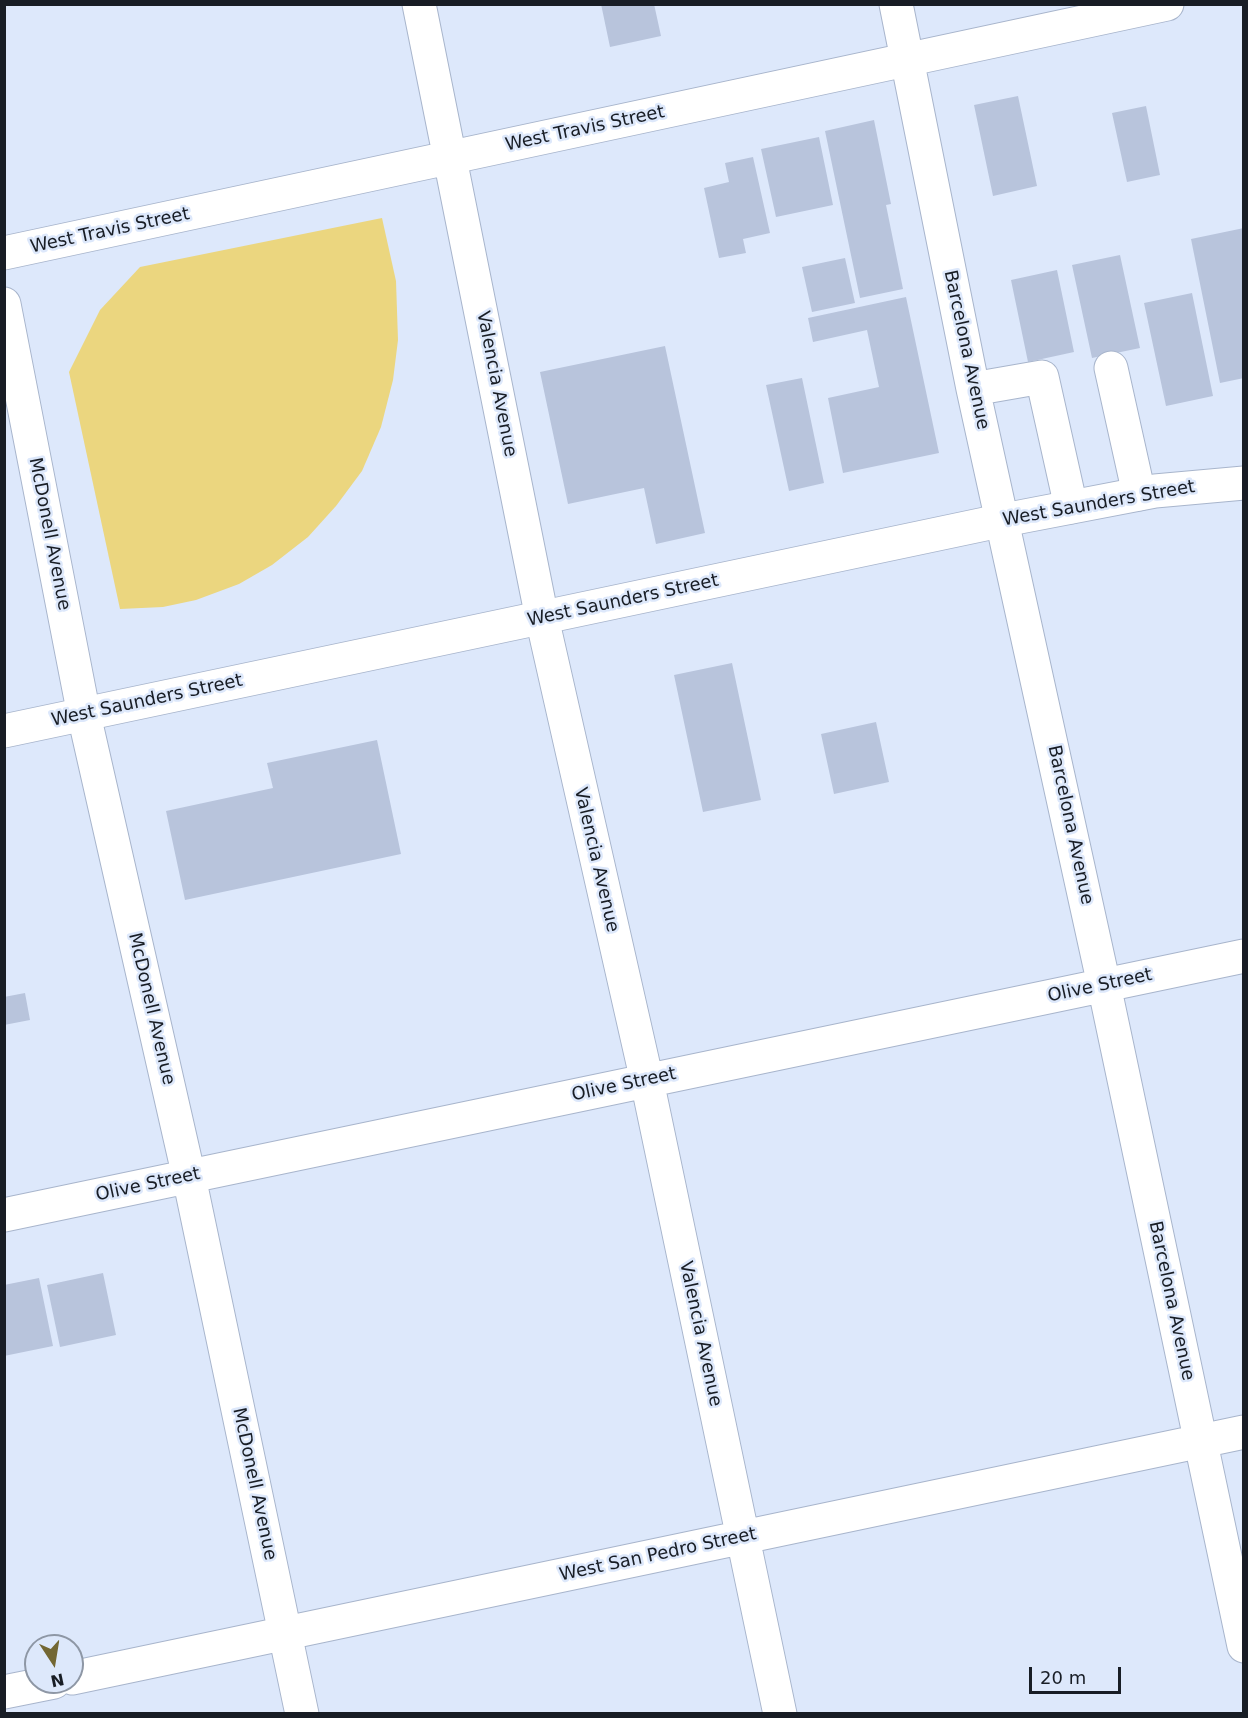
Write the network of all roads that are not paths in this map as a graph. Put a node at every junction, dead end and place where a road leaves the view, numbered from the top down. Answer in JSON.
{"nodes":[{"id":1,"x":419,"y":4,"type":"edge"},
{"id":2,"x":896,"y":4,"type":"edge"},
{"id":3,"x":1167,"y":4,"type":"edge"},
{"id":4,"x":907,"y":60,"type":"junction"},
{"id":5,"x":451,"y":157,"type":"junction"},
{"id":6,"x":4,"y":253,"type":"edge"},
{"id":7,"x":4,"y":303,"type":"edge"},
{"id":8,"x":1111,"y":368,"type":"dead end"},
{"id":9,"x":973,"y":389,"type":"junction"},
{"id":10,"x":1244,"y":483,"type":"edge"},
{"id":11,"x":1139,"y":494,"type":"junction"},
{"id":12,"x":1071,"y":507,"type":"junction"},
{"id":13,"x":1004,"y":520,"type":"junction"},
{"id":14,"x":542,"y":618,"type":"junction"},
{"id":15,"x":84,"y":714,"type":"junction"},
{"id":16,"x":4,"y":731,"type":"edge"},
{"id":17,"x":1244,"y":956,"type":"edge"},
{"id":18,"x":1104,"y":985,"type":"junction"},
{"id":19,"x":646,"y":1081,"type":"junction"},
{"id":20,"x":189,"y":1177,"type":"junction"},
{"id":21,"x":4,"y":1215,"type":"edge"},
{"id":22,"x":1244,"y":1432,"type":"edge"},
{"id":23,"x":1200,"y":1441,"type":"junction"},
{"id":24,"x":743,"y":1537,"type":"junction"},
{"id":25,"x":285,"y":1633,"type":"junction"},
{"id":26,"x":1244,"y":1646,"type":"edge"},
{"id":27,"x":84,"y":1675,"type":"edge"},
{"id":28,"x":24,"y":1688,"type":"edge"},
{"id":29,"x":4,"y":1692,"type":"edge"},
{"id":30,"x":302,"y":1713,"type":"edge"},
{"id":31,"x":780,"y":1713,"type":"edge"}],
"edges":[{"from":1,"to":5,"type":"street","name":"Valencia Avenue"},
{"from":2,"to":4,"type":"street","name":"Barcelona Avenue"},
{"from":3,"to":4,"type":"street","name":"West Travis Street"},
{"from":4,"to":5,"type":"street","name":"West Travis Street"},
{"from":4,"to":9,"type":"street","name":"Barcelona Avenue"},
{"from":5,"to":6,"type":"street","name":"West Travis Street"},
{"from":5,"to":14,"type":"street","name":"Valencia Avenue"},
{"from":7,"to":15,"type":"street","name":"McDonell Avenue"},
{"from":8,"to":11,"type":"street"},
{"from":9,"to":12,"type":"street"},
{"from":9,"to":13,"type":"street","name":"Barcelona Avenue"},
{"from":10,"to":11,"type":"street","name":"West Saunders Street"},
{"from":11,"to":12,"type":"street","name":"West Saunders Street"},
{"from":12,"to":13,"type":"street","name":"West Saunders Street"},
{"from":13,"to":14,"type":"street","name":"West Saunders Street"},
{"from":13,"to":18,"type":"street","name":"Barcelona Avenue"},
{"from":14,"to":15,"type":"street","name":"West Saunders Street"},
{"from":14,"to":19,"type":"street","name":"Valencia Avenue"},
{"from":15,"to":16,"type":"street","name":"West Saunders Street"},
{"from":15,"to":20,"type":"street","name":"McDonell Avenue"},
{"from":17,"to":18,"type":"street","name":"Olive Street"},
{"from":18,"to":19,"type":"street","name":"Olive Street"},
{"from":18,"to":23,"type":"street","name":"Barcelona Avenue"},
{"from":19,"to":20,"type":"street","name":"Olive Street"},
{"from":19,"to":24,"type":"street","name":"Valencia Avenue"},
{"from":20,"to":21,"type":"street","name":"Olive Street"},
{"from":20,"to":25,"type":"street","name":"McDonell Avenue"},
{"from":22,"to":23,"type":"street","name":"West San Pedro Street"},
{"from":23,"to":24,"type":"street","name":"West San Pedro Street"},
{"from":23,"to":26,"type":"street","name":"Barcelona Avenue"},
{"from":24,"to":25,"type":"street","name":"West San Pedro Street"},
{"from":24,"to":31,"type":"street","name":"Valencia Avenue"},
{"from":25,"to":27,"type":"street","name":"West San Pedro Street"},
{"from":25,"to":30,"type":"street","name":"McDonell Avenue"},
{"from":28,"to":29,"type":"street"}]}
